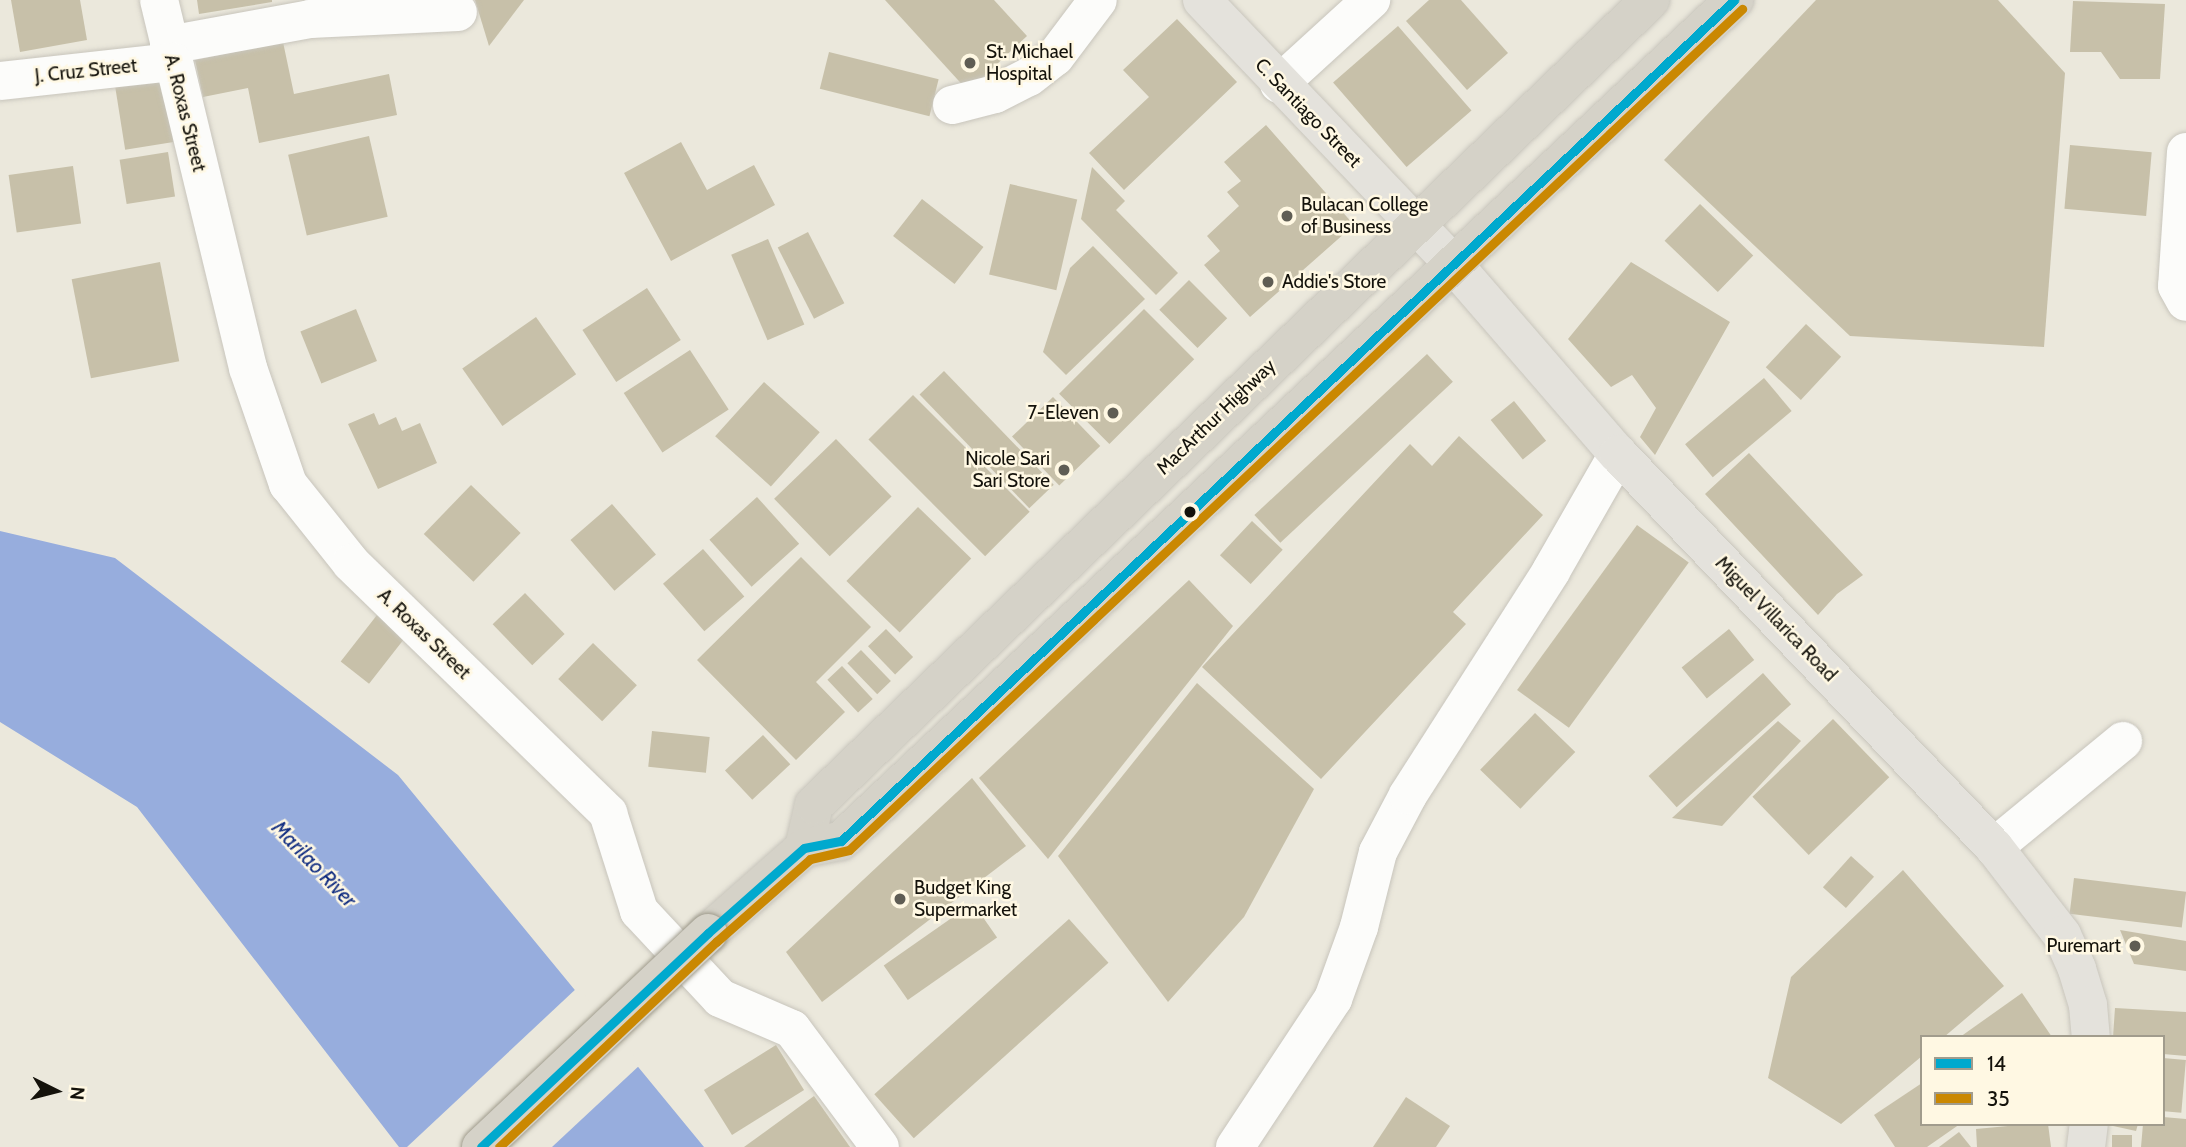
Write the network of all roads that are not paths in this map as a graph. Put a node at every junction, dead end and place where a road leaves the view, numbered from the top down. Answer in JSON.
{"nodes":[{"id":1,"x":159,"y":0,"type":"edge"},
{"id":2,"x":1098,"y":0,"type":"edge"},
{"id":3,"x":1202,"y":0,"type":"edge"},
{"id":4,"x":1371,"y":0,"type":"edge"},
{"id":5,"x":1650,"y":0,"type":"edge"},
{"id":6,"x":1734,"y":0,"type":"edge"},
{"id":7,"x":458,"y":12,"type":"dead end"},
{"id":8,"x":171,"y":54,"type":"junction"},
{"id":9,"x":0,"y":81,"type":"edge"},
{"id":10,"x":1279,"y":83,"type":"junction"},
{"id":11,"x":952,"y":105,"type":"dead end"},
{"id":12,"x":2186,"y":152,"type":"edge"},
{"id":13,"x":1416,"y":225,"type":"junction"},
{"id":14,"x":1454,"y":265,"type":"junction"},
{"id":15,"x":2186,"y":302,"type":"edge"},
{"id":16,"x":1618,"y":454,"type":"junction"},
{"id":17,"x":2123,"y":741,"type":"dead end"},
{"id":18,"x":1994,"y":847,"type":"junction"},
{"id":19,"x":804,"y":848,"type":"junction"},
{"id":20,"x":2091,"y":1035,"type":"edge"},
{"id":21,"x":2089,"y":1126,"type":"edge"},
{"id":22,"x":481,"y":1147,"type":"edge"},
{"id":23,"x":880,"y":1147,"type":"edge"},
{"id":24,"x":1235,"y":1147,"type":"edge"},
{"id":25,"x":2086,"y":1147,"type":"edge"}],
"edges":[{"from":1,"to":8,"type":"street","name":"A. Roxas Street"},
{"from":2,"to":11,"type":"street"},
{"from":3,"to":10,"type":"main road","name":"C. Santiago Street"},
{"from":4,"to":10,"type":"street"},
{"from":5,"to":13,"type":"highway","name":"MacArthur Highway"},
{"from":6,"to":14,"type":"highway"},
{"from":7,"to":8,"type":"street","name":"J. Cruz Street"},
{"from":8,"to":9,"type":"street","name":"J. Cruz Street"},
{"from":8,"to":23,"type":"street","name":"A. Roxas Street"},
{"from":10,"to":13,"type":"main road","name":"C. Santiago Street"},
{"from":12,"to":15,"type":"street"},
{"from":13,"to":14,"type":"main road","name":"Miguel Villarica Road"},
{"from":13,"to":19,"type":"highway","name":"MacArthur Highway"},
{"from":14,"to":16,"type":"main road","name":"Miguel Villarica Road"},
{"from":14,"to":19,"type":"highway"},
{"from":16,"to":18,"type":"main road","name":"Miguel Villarica Road"},
{"from":16,"to":24,"type":"street"},
{"from":17,"to":18,"type":"street"},
{"from":18,"to":20,"type":"main road","name":"Miguel Villarica Road"},
{"from":19,"to":22,"type":"highway","bridge":true},
{"from":21,"to":25,"type":"main road"}]}
